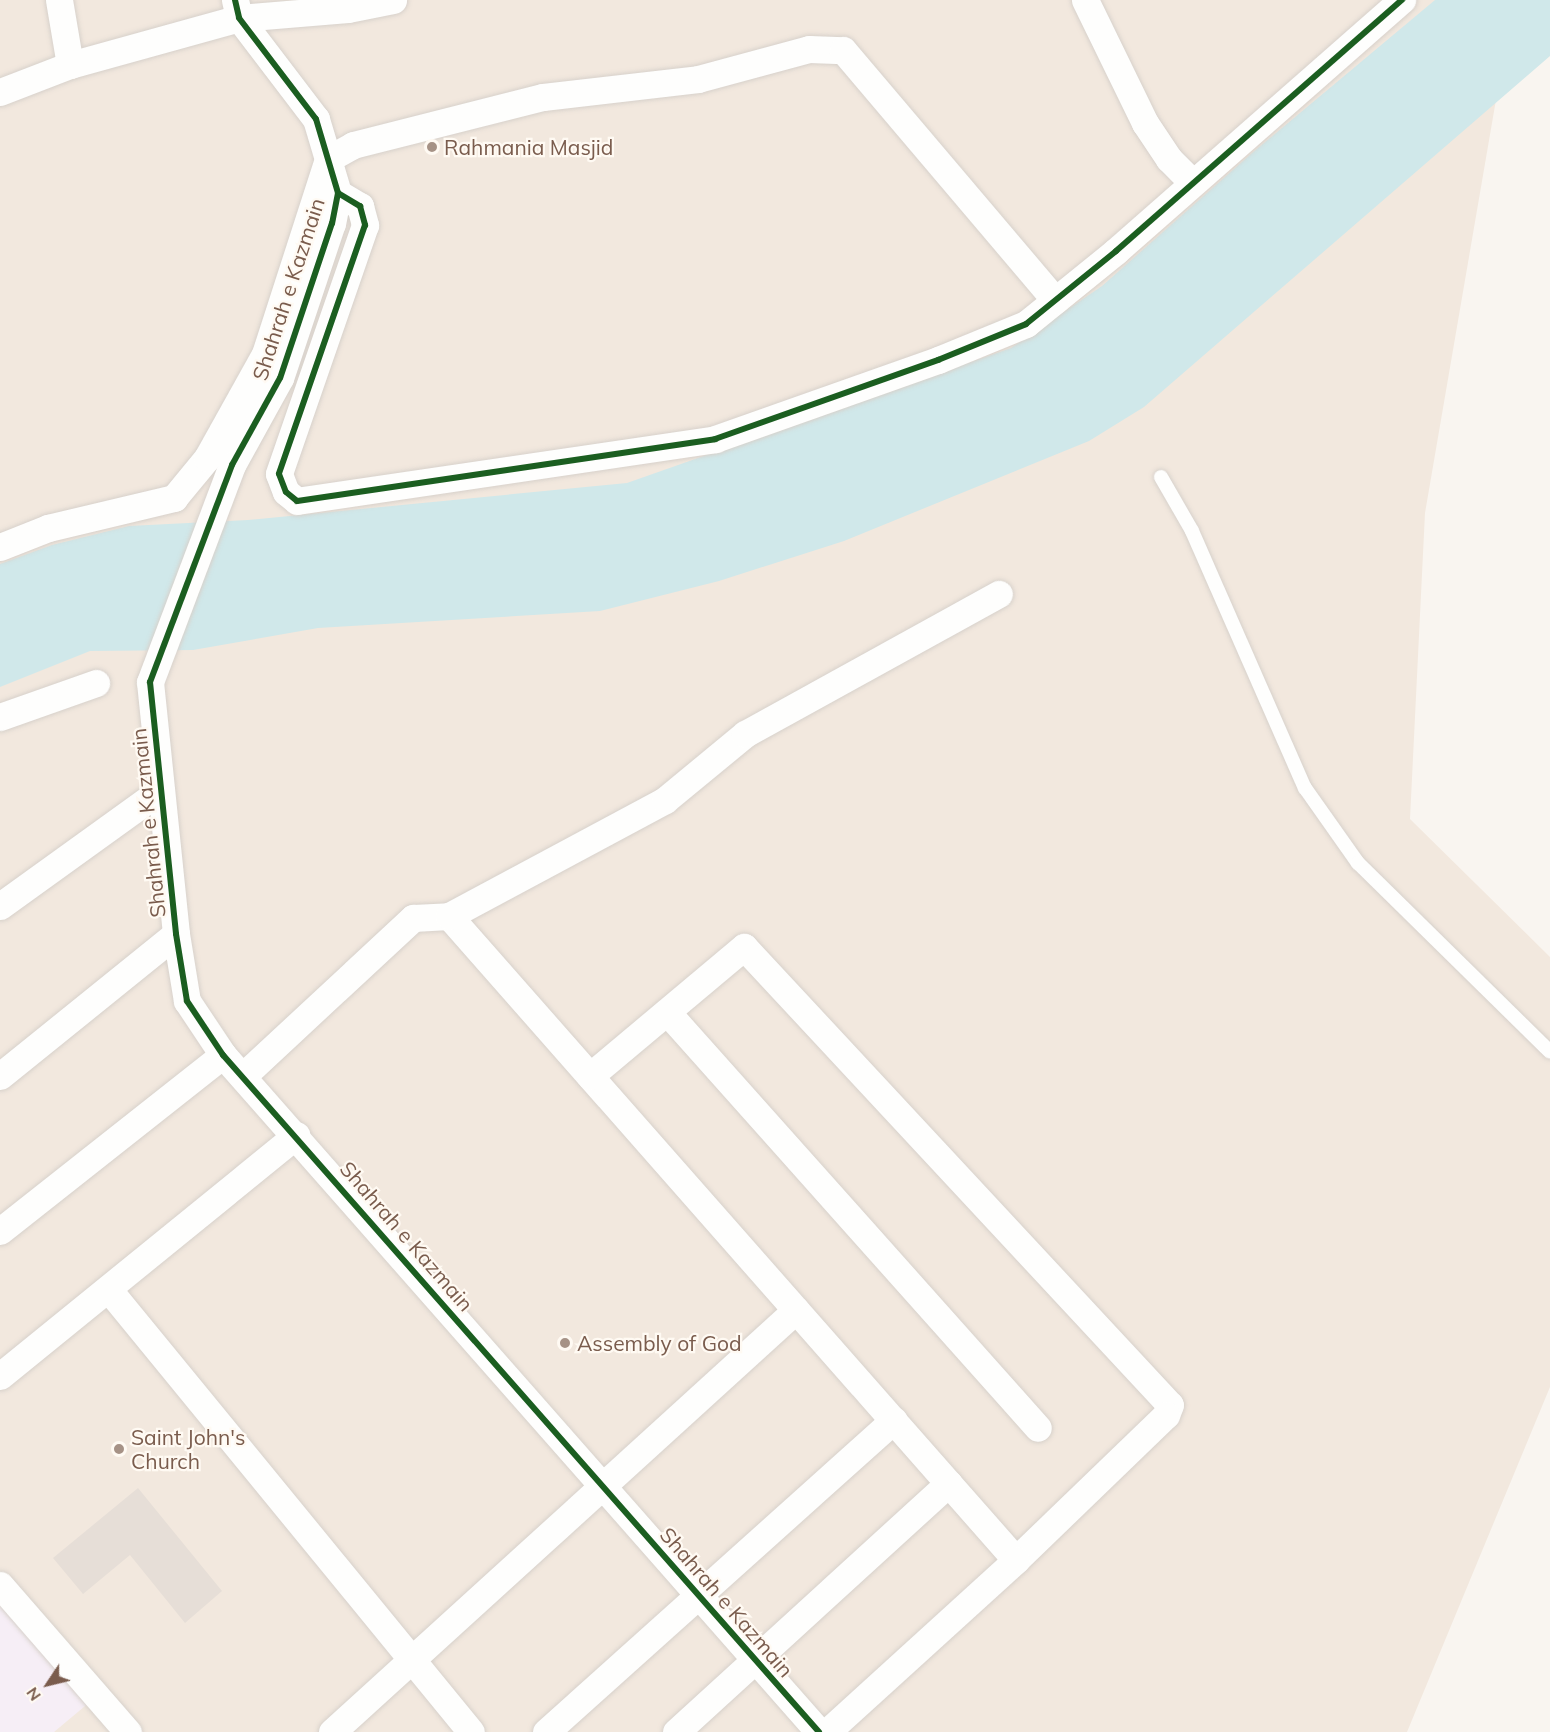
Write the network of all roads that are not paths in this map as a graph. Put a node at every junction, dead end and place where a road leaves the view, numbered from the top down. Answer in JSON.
{"nodes":[{"id":1,"x":58,"y":0,"type":"edge"},
{"id":2,"x":393,"y":0,"type":"edge"},
{"id":3,"x":1085,"y":0,"type":"edge"},
{"id":4,"x":1402,"y":0,"type":"edge"},
{"id":5,"x":347,"y":4,"type":"edge"},
{"id":6,"x":237,"y":9,"type":"edge"},
{"id":7,"x":70,"y":65,"type":"junction"},
{"id":8,"x":0,"y":92,"type":"edge"},
{"id":9,"x":328,"y":159,"type":"junction"},
{"id":10,"x":1192,"y":182,"type":"junction"},
{"id":11,"x":338,"y":193,"type":"junction"},
{"id":12,"x":1055,"y":300,"type":"junction"},
{"id":13,"x":1161,"y":477,"type":"dead end"},
{"id":14,"x":0,"y":547,"type":"edge"},
{"id":15,"x":999,"y":594,"type":"dead end"},
{"id":16,"x":96,"y":683,"type":"dead end"},
{"id":17,"x":0,"y":717,"type":"edge"},
{"id":18,"x":161,"y":790,"type":"junction"},
{"id":19,"x":0,"y":906,"type":"edge"},
{"id":20,"x":449,"y":916,"type":"junction"},
{"id":21,"x":176,"y":934,"type":"junction"},
{"id":22,"x":667,"y":1012,"type":"junction"},
{"id":23,"x":1550,"y":1052,"type":"edge"},
{"id":24,"x":223,"y":1055,"type":"junction"},
{"id":25,"x":244,"y":1075,"type":"junction"},
{"id":26,"x":0,"y":1076,"type":"edge"},
{"id":27,"x":590,"y":1076,"type":"junction"},
{"id":28,"x":297,"y":1135,"type":"junction"},
{"id":29,"x":0,"y":1231,"type":"edge"},
{"id":30,"x":109,"y":1290,"type":"junction"},
{"id":31,"x":796,"y":1310,"type":"junction"},
{"id":32,"x":0,"y":1376,"type":"edge"},
{"id":33,"x":894,"y":1420,"type":"junction"},
{"id":34,"x":1038,"y":1428,"type":"dead end"},
{"id":35,"x":949,"y":1483,"type":"junction"},
{"id":36,"x":603,"y":1486,"type":"junction"},
{"id":37,"x":1016,"y":1560,"type":"junction"},
{"id":38,"x":0,"y":1585,"type":"edge"},
{"id":39,"x":699,"y":1595,"type":"junction"},
{"id":40,"x":412,"y":1659,"type":"junction"},
{"id":41,"x":755,"y":1660,"type":"junction"},
{"id":42,"x":128,"y":1732,"type":"edge"},
{"id":43,"x":332,"y":1732,"type":"edge"},
{"id":44,"x":471,"y":1732,"type":"edge"},
{"id":45,"x":546,"y":1732,"type":"edge"},
{"id":46,"x":676,"y":1732,"type":"edge"},
{"id":47,"x":819,"y":1732,"type":"edge"},
{"id":48,"x":827,"y":1732,"type":"edge"}],
"edges":[{"from":1,"to":7,"type":"street"},
{"from":2,"to":5,"type":"street"},
{"from":3,"to":10,"type":"street"},
{"from":4,"to":10,"type":"street"},
{"from":5,"to":6,"type":"street"},
{"from":6,"to":7,"type":"street"},
{"from":6,"to":9,"type":"street","name":"Shahrah e Kazmain"},
{"from":7,"to":8,"type":"street"},
{"from":9,"to":11,"type":"street","name":"Shahrah e Kazmain"},
{"from":9,"to":12,"type":"street"},
{"from":9,"to":14,"type":"street"},
{"from":10,"to":12,"type":"street"},
{"from":11,"to":12,"type":"street"},
{"from":11,"to":18,"type":"street","name":"Shahrah e Kazmain"},
{"from":13,"to":23,"type":"lane"},
{"from":15,"to":20,"type":"street"},
{"from":16,"to":17,"type":"street"},
{"from":18,"to":19,"type":"street"},
{"from":18,"to":21,"type":"street","name":"Shahrah e Kazmain"},
{"from":20,"to":25,"type":"street"},
{"from":20,"to":27,"type":"street"},
{"from":21,"to":24,"type":"street","name":"Shahrah e Kazmain"},
{"from":21,"to":26,"type":"street"},
{"from":22,"to":27,"type":"street"},
{"from":22,"to":34,"type":"street"},
{"from":22,"to":37,"type":"street"},
{"from":24,"to":25,"type":"street","name":"Shahrah e Kazmain"},
{"from":24,"to":29,"type":"street"},
{"from":25,"to":28,"type":"street","name":"Shahrah e Kazmain"},
{"from":27,"to":31,"type":"street"},
{"from":28,"to":30,"type":"street"},
{"from":28,"to":36,"type":"street","name":"Shahrah e Kazmain"},
{"from":30,"to":32,"type":"street"},
{"from":30,"to":40,"type":"street"},
{"from":31,"to":33,"type":"street"},
{"from":31,"to":36,"type":"street"},
{"from":33,"to":35,"type":"street"},
{"from":33,"to":39,"type":"street"},
{"from":35,"to":37,"type":"street"},
{"from":35,"to":41,"type":"street"},
{"from":36,"to":39,"type":"street","name":"Shahrah e Kazmain"},
{"from":36,"to":40,"type":"street"},
{"from":37,"to":48,"type":"street"},
{"from":38,"to":42,"type":"street"},
{"from":39,"to":41,"type":"street","name":"Shahrah e Kazmain"},
{"from":39,"to":45,"type":"street"},
{"from":40,"to":43,"type":"street"},
{"from":40,"to":44,"type":"street"},
{"from":41,"to":46,"type":"street"},
{"from":41,"to":47,"type":"street","name":"Shahrah e Kazmain"}]}
